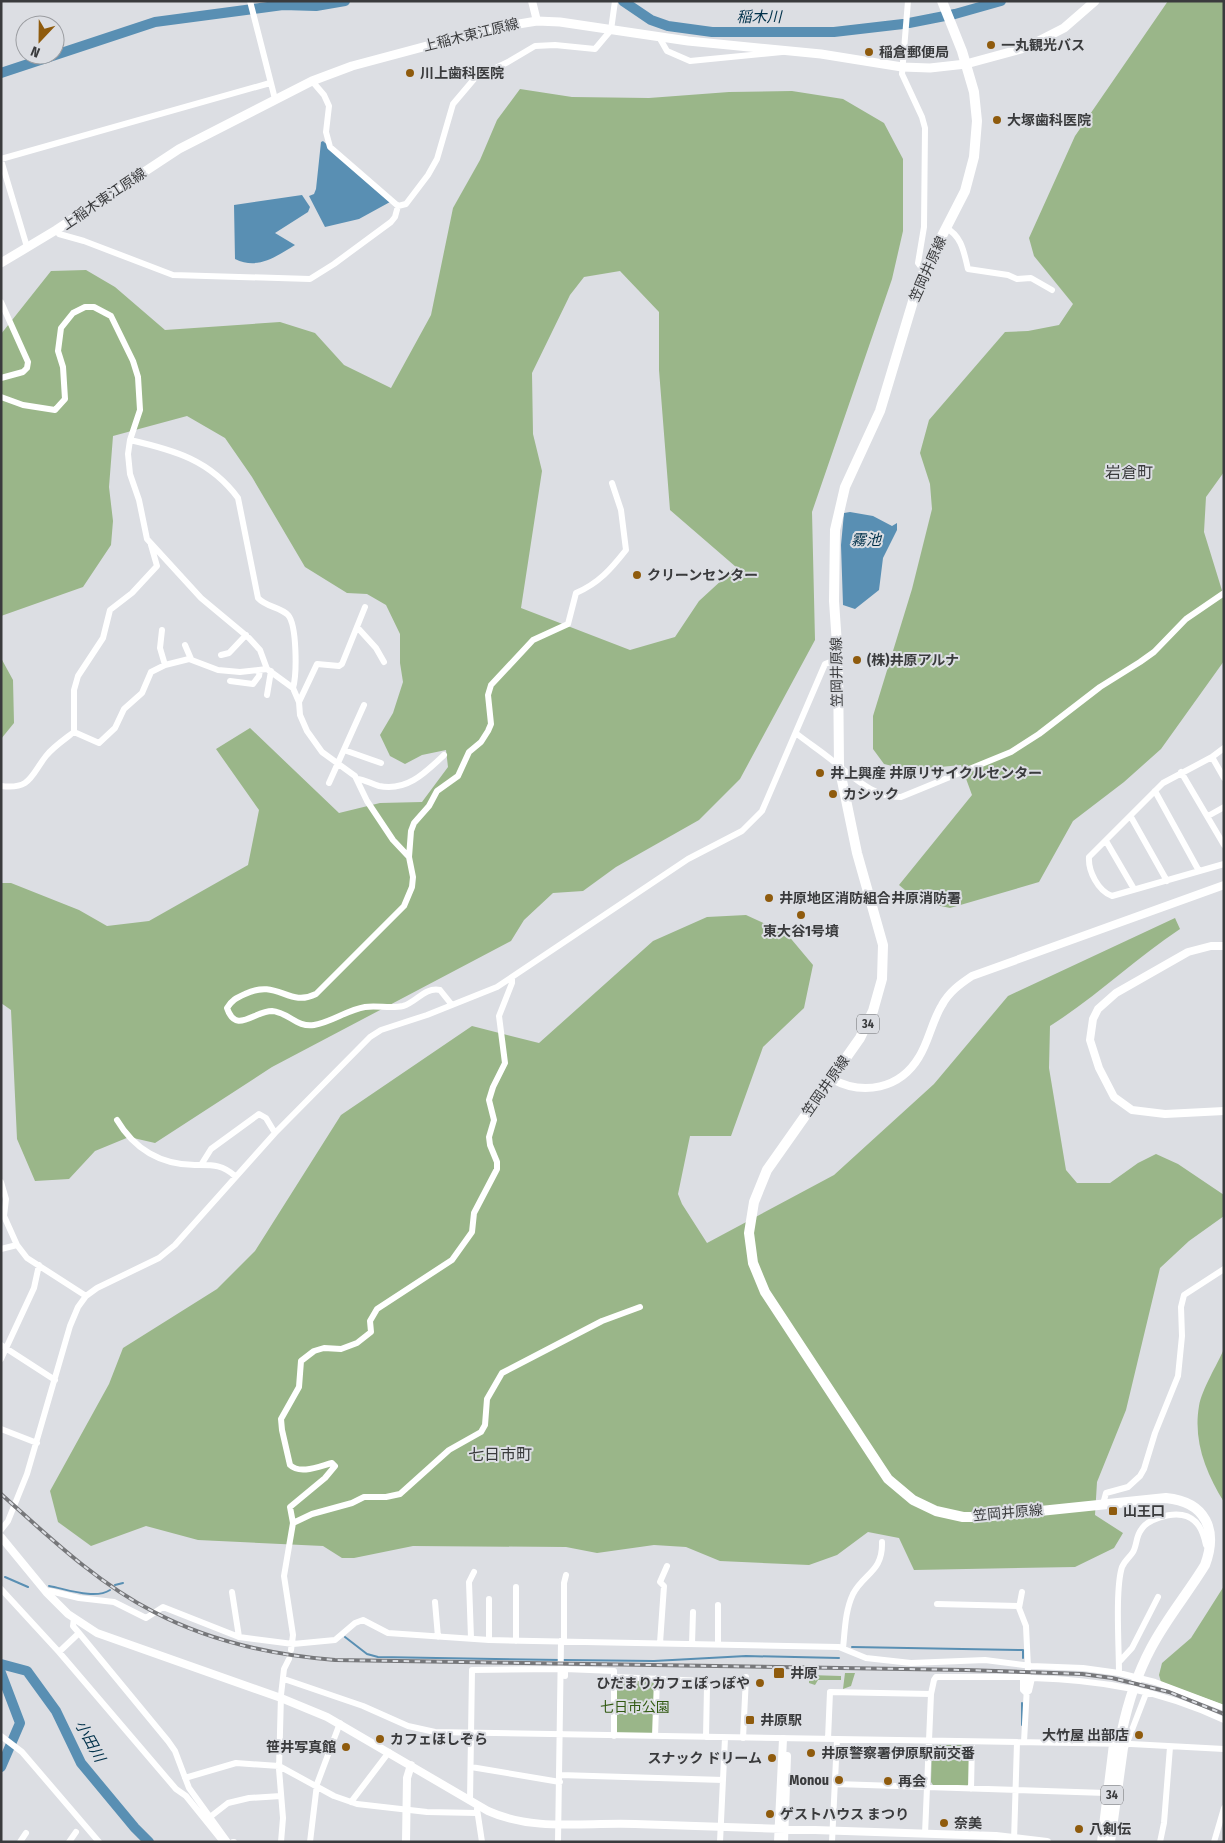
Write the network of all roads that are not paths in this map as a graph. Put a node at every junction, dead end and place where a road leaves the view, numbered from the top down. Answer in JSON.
{"nodes":[{"id":1,"x":532,"y":1,"type":"edge"},
{"id":2,"x":908,"y":1,"type":"edge"},
{"id":3,"x":1095,"y":1,"type":"edge"},
{"id":4,"x":615,"y":2,"type":"edge"},
{"id":5,"x":250,"y":4,"type":"edge"},
{"id":6,"x":945,"y":6,"type":"edge"},
{"id":7,"x":537,"y":21,"type":"junction"},
{"id":8,"x":611,"y":30,"type":"junction"},
{"id":9,"x":659,"y":37,"type":"junction"},
{"id":10,"x":785,"y":50,"type":"junction"},
{"id":11,"x":966,"y":64,"type":"junction"},
{"id":12,"x":902,"y":67,"type":"junction"},
{"id":13,"x":312,"y":82,"type":"junction"},
{"id":14,"x":270,"y":84,"type":"junction"},
{"id":15,"x":275,"y":100,"type":"junction"},
{"id":16,"x":1,"y":160,"type":"edge"},
{"id":17,"x":398,"y":206,"type":"junction"},
{"id":18,"x":946,"y":228,"type":"junction"},
{"id":19,"x":56,"y":230,"type":"junction"},
{"id":20,"x":28,"y":247,"type":"junction"},
{"id":21,"x":1,"y":263,"type":"edge"},
{"id":22,"x":924,"y":271,"type":"junction"},
{"id":23,"x":1052,"y":290,"type":"dead end"},
{"id":24,"x":1,"y":302,"type":"edge"},
{"id":25,"x":1,"y":378,"type":"edge"},
{"id":26,"x":1,"y":397,"type":"edge"},
{"id":27,"x":130,"y":440,"type":"junction"},
{"id":28,"x":612,"y":483,"type":"dead end"},
{"id":29,"x":151,"y":544,"type":"junction"},
{"id":30,"x":1224,"y":593,"type":"edge"},
{"id":31,"x":364,"y":607,"type":"dead end"},
{"id":32,"x":357,"y":627,"type":"junction"},
{"id":33,"x":162,"y":630,"type":"dead end"},
{"id":34,"x":246,"y":635,"type":"junction"},
{"id":35,"x":185,"y":645,"type":"dead end"},
{"id":36,"x":221,"y":655,"type":"dead end"},
{"id":37,"x":191,"y":659,"type":"junction"},
{"id":38,"x":838,"y":659,"type":"junction"},
{"id":39,"x":384,"y":662,"type":"dead end"},
{"id":40,"x":165,"y":665,"type":"junction"},
{"id":41,"x":266,"y":670,"type":"junction"},
{"id":42,"x":230,"y":681,"type":"dead end"},
{"id":43,"x":293,"y":688,"type":"junction"},
{"id":44,"x":266,"y":695,"type":"dead end"},
{"id":45,"x":299,"y":702,"type":"junction"},
{"id":46,"x":364,"y":705,"type":"dead end"},
{"id":47,"x":74,"y":732,"type":"junction"},
{"id":48,"x":796,"y":734,"type":"junction"},
{"id":49,"x":1224,"y":748,"type":"edge"},
{"id":50,"x":344,"y":750,"type":"junction"},
{"id":51,"x":444,"y":755,"type":"dead end"},
{"id":52,"x":1212,"y":757,"type":"junction"},
{"id":53,"x":336,"y":763,"type":"junction"},
{"id":54,"x":381,"y":763,"type":"dead end"},
{"id":55,"x":839,"y":766,"type":"junction"},
{"id":56,"x":1181,"y":772,"type":"junction"},
{"id":57,"x":1224,"y":778,"type":"edge"},
{"id":58,"x":357,"y":779,"type":"junction"},
{"id":59,"x":329,"y":783,"type":"dead end"},
{"id":60,"x":1,"y":786,"type":"edge"},
{"id":61,"x":1155,"y":791,"type":"junction"},
{"id":62,"x":1224,"y":807,"type":"edge"},
{"id":63,"x":1208,"y":816,"type":"junction"},
{"id":64,"x":1131,"y":818,"type":"junction"},
{"id":65,"x":1106,"y":841,"type":"junction"},
{"id":66,"x":1224,"y":845,"type":"edge"},
{"id":67,"x":408,"y":858,"type":"junction"},
{"id":68,"x":1224,"y":864,"type":"edge"},
{"id":69,"x":1199,"y":871,"type":"junction"},
{"id":70,"x":1168,"y":880,"type":"junction"},
{"id":71,"x":1224,"y":884,"type":"edge"},
{"id":72,"x":1134,"y":889,"type":"junction"},
{"id":73,"x":1224,"y":946,"type":"edge"},
{"id":74,"x":512,"y":977,"type":"junction"},
{"id":75,"x":452,"y":1005,"type":"junction"},
{"id":76,"x":832,"y":1079,"type":"junction"},
{"id":77,"x":1224,"y":1111,"type":"edge"},
{"id":78,"x":117,"y":1120,"type":"dead end"},
{"id":79,"x":275,"y":1133,"type":"junction"},
{"id":80,"x":201,"y":1165,"type":"junction"},
{"id":81,"x":235,"y":1176,"type":"junction"},
{"id":82,"x":1,"y":1182,"type":"edge"},
{"id":83,"x":17,"y":1245,"type":"junction"},
{"id":84,"x":1,"y":1249,"type":"edge"},
{"id":85,"x":39,"y":1265,"type":"junction"},
{"id":86,"x":1224,"y":1269,"type":"edge"},
{"id":87,"x":86,"y":1296,"type":"junction"},
{"id":88,"x":640,"y":1307,"type":"dead end"},
{"id":89,"x":4,"y":1347,"type":"edge"},
{"id":90,"x":1,"y":1359,"type":"edge"},
{"id":91,"x":55,"y":1380,"type":"junction"},
{"id":92,"x":1,"y":1429,"type":"edge"},
{"id":93,"x":37,"y":1443,"type":"junction"},
{"id":94,"x":1103,"y":1504,"type":"junction"},
{"id":95,"x":293,"y":1523,"type":"junction"},
{"id":96,"x":1,"y":1530,"type":"edge"},
{"id":97,"x":1,"y":1537,"type":"edge"},
{"id":98,"x":882,"y":1542,"type":"dead end"},
{"id":99,"x":1211,"y":1549,"type":"junction"},
{"id":100,"x":667,"y":1566,"type":"dead end"},
{"id":101,"x":474,"y":1572,"type":"dead end"},
{"id":102,"x":566,"y":1575,"type":"dead end"},
{"id":103,"x":516,"y":1587,"type":"dead end"},
{"id":104,"x":1,"y":1589,"type":"edge"},
{"id":105,"x":232,"y":1592,"type":"dead end"},
{"id":106,"x":1022,"y":1592,"type":"dead end"},
{"id":107,"x":46,"y":1593,"type":"junction"},
{"id":108,"x":1158,"y":1597,"type":"dead end"},
{"id":109,"x":489,"y":1599,"type":"dead end"},
{"id":110,"x":435,"y":1602,"type":"dead end"},
{"id":111,"x":718,"y":1604,"type":"dead end"},
{"id":112,"x":937,"y":1604,"type":"dead end"},
{"id":113,"x":1019,"y":1606,"type":"junction"},
{"id":114,"x":693,"y":1612,"type":"dead end"},
{"id":115,"x":74,"y":1618,"type":"junction"},
{"id":116,"x":78,"y":1633,"type":"junction"},
{"id":117,"x":239,"y":1637,"type":"junction"},
{"id":118,"x":438,"y":1637,"type":"junction"},
{"id":119,"x":471,"y":1638,"type":"junction"},
{"id":120,"x":489,"y":1640,"type":"junction"},
{"id":121,"x":516,"y":1641,"type":"junction"},
{"id":122,"x":563,"y":1641,"type":"junction"},
{"id":123,"x":660,"y":1643,"type":"junction"},
{"id":124,"x":692,"y":1644,"type":"junction"},
{"id":125,"x":718,"y":1644,"type":"junction"},
{"id":126,"x":292,"y":1647,"type":"junction"},
{"id":127,"x":843,"y":1648,"type":"junction"},
{"id":128,"x":59,"y":1652,"type":"junction"},
{"id":129,"x":289,"y":1659,"type":"dead end"},
{"id":130,"x":1119,"y":1662,"type":"junction"},
{"id":131,"x":1028,"y":1665,"type":"junction"},
{"id":132,"x":561,"y":1669,"type":"junction"},
{"id":133,"x":1119,"y":1673,"type":"junction"},
{"id":134,"x":616,"y":1677,"type":"junction"},
{"id":135,"x":746,"y":1677,"type":"dead end"},
{"id":136,"x":656,"y":1678,"type":"junction"},
{"id":137,"x":284,"y":1679,"type":"junction"},
{"id":138,"x":562,"y":1691,"type":"junction"},
{"id":139,"x":1146,"y":1691,"type":"junction"},
{"id":140,"x":1026,"y":1693,"type":"junction"},
{"id":141,"x":931,"y":1694,"type":"junction"},
{"id":142,"x":281,"y":1698,"type":"junction"},
{"id":143,"x":1224,"y":1708,"type":"edge"},
{"id":144,"x":1224,"y":1720,"type":"edge"},
{"id":145,"x":340,"y":1723,"type":"junction"},
{"id":146,"x":472,"y":1732,"type":"junction"},
{"id":147,"x":561,"y":1736,"type":"junction"},
{"id":148,"x":614,"y":1736,"type":"junction"},
{"id":149,"x":655,"y":1736,"type":"junction"},
{"id":150,"x":2,"y":1737,"type":"edge"},
{"id":151,"x":706,"y":1737,"type":"junction"},
{"id":152,"x":725,"y":1738,"type":"junction"},
{"id":153,"x":743,"y":1738,"type":"junction"},
{"id":154,"x":785,"y":1739,"type":"junction"},
{"id":155,"x":828,"y":1739,"type":"junction"},
{"id":156,"x":837,"y":1739,"type":"junction"},
{"id":157,"x":929,"y":1742,"type":"junction"},
{"id":158,"x":972,"y":1742,"type":"junction"},
{"id":159,"x":1020,"y":1742,"type":"junction"},
{"id":160,"x":1119,"y":1744,"type":"junction"},
{"id":161,"x":1170,"y":1747,"type":"junction"},
{"id":162,"x":1224,"y":1749,"type":"edge"},
{"id":163,"x":389,"y":1752,"type":"junction"},
{"id":164,"x":411,"y":1765,"type":"junction"},
{"id":165,"x":279,"y":1766,"type":"junction"},
{"id":166,"x":470,"y":1767,"type":"junction"},
{"id":167,"x":185,"y":1778,"type":"junction"},
{"id":168,"x":560,"y":1779,"type":"junction"},
{"id":169,"x":723,"y":1780,"type":"junction"},
{"id":170,"x":317,"y":1784,"type":"junction"},
{"id":171,"x":836,"y":1784,"type":"junction"},
{"id":172,"x":927,"y":1787,"type":"junction"},
{"id":173,"x":971,"y":1789,"type":"junction"},
{"id":174,"x":1015,"y":1790,"type":"junction"},
{"id":175,"x":1106,"y":1793,"type":"junction"},
{"id":176,"x":281,"y":1796,"type":"junction"},
{"id":177,"x":351,"y":1802,"type":"junction"},
{"id":178,"x":475,"y":1806,"type":"junction"},
{"id":179,"x":1224,"y":1808,"type":"edge"},
{"id":180,"x":407,"y":1810,"type":"junction"},
{"id":181,"x":210,"y":1817,"type":"junction"},
{"id":182,"x":558,"y":1824,"type":"junction"},
{"id":183,"x":721,"y":1828,"type":"junction"},
{"id":184,"x":781,"y":1829,"type":"junction"},
{"id":185,"x":76,"y":1832,"type":"dead end"},
{"id":186,"x":833,"y":1832,"type":"junction"},
{"id":187,"x":26,"y":1833,"type":"dead end"},
{"id":188,"x":925,"y":1838,"type":"edge"},
{"id":189,"x":1014,"y":1840,"type":"edge"},
{"id":190,"x":20,"y":1842,"type":"edge"},
{"id":191,"x":69,"y":1842,"type":"edge"},
{"id":192,"x":99,"y":1842,"type":"edge"},
{"id":193,"x":223,"y":1842,"type":"edge"},
{"id":194,"x":228,"y":1842,"type":"edge"},
{"id":195,"x":281,"y":1842,"type":"edge"},
{"id":196,"x":310,"y":1842,"type":"edge"},
{"id":197,"x":406,"y":1842,"type":"edge"},
{"id":198,"x":482,"y":1842,"type":"edge"},
{"id":199,"x":558,"y":1842,"type":"edge"},
{"id":200,"x":720,"y":1842,"type":"edge"},
{"id":201,"x":778,"y":1842,"type":"edge"},
{"id":202,"x":784,"y":1842,"type":"edge"},
{"id":203,"x":832,"y":1842,"type":"edge"},
{"id":204,"x":1047,"y":1842,"type":"edge"},
{"id":205,"x":1100,"y":1842,"type":"edge"},
{"id":206,"x":1106,"y":1842,"type":"edge"},
{"id":207,"x":1112,"y":1842,"type":"edge"},
{"id":208,"x":1160,"y":1842,"type":"edge"},
{"id":209,"x":1214,"y":1842,"type":"edge"}],
"edges":[{"from":1,"to":7,"type":"street"},
{"from":2,"to":12,"type":"street"},
{"from":3,"to":11,"type":"main road","name":"上稲木東江原線"},
{"from":4,"to":8,"type":"street"},
{"from":5,"to":14,"type":"street"},
{"from":6,"to":11,"type":"main road","name":"笠岡井原線","number":"34"},
{"from":7,"to":8,"type":"main road","name":"上稲木東江原線"},
{"from":7,"to":13,"type":"main road","name":"上稲木東江原線"},
{"from":8,"to":9,"type":"main road","name":"上稲木東江原線"},
{"from":8,"to":17,"type":"street"},
{"from":9,"to":10,"type":"main road","name":"上稲木東江原線"},
{"from":9,"to":10,"type":"street"},
{"from":10,"to":12,"type":"main road","name":"上稲木東江原線"},
{"from":11,"to":12,"type":"main road","name":"上稲木東江原線"},
{"from":11,"to":18,"type":"main road","name":"笠岡井原線","number":"34"},
{"from":12,"to":22,"type":"street"},
{"from":13,"to":15,"type":"main road","name":"上稲木東江原線"},
{"from":13,"to":17,"type":"street"},
{"from":14,"to":15,"type":"street"},
{"from":14,"to":16,"type":"street"},
{"from":15,"to":19,"type":"main road","name":"上稲木東江原線"},
{"from":16,"to":20,"type":"street"},
{"from":17,"to":19,"type":"street"},
{"from":18,"to":22,"type":"main road","name":"笠岡井原線","number":"34"},
{"from":18,"to":23,"type":"street"},
{"from":19,"to":20,"type":"main road","name":"上稲木東江原線"},
{"from":20,"to":21,"type":"main road","name":"上稲木東江原線"},
{"from":22,"to":38,"type":"main road","name":"笠岡井原線","number":"34"},
{"from":24,"to":25,"type":"street"},
{"from":26,"to":27,"type":"street"},
{"from":27,"to":29,"type":"street"},
{"from":27,"to":43,"type":"street"},
{"from":28,"to":67,"type":"street"},
{"from":29,"to":34,"type":"street"},
{"from":29,"to":47,"type":"street"},
{"from":30,"to":55,"type":"street"},
{"from":31,"to":32,"type":"street"},
{"from":32,"to":39,"type":"street"},
{"from":32,"to":45,"type":"street"},
{"from":33,"to":40,"type":"street"},
{"from":34,"to":36,"type":"street"},
{"from":34,"to":41,"type":"street"},
{"from":35,"to":37,"type":"street"},
{"from":37,"to":40,"type":"street"},
{"from":37,"to":41,"type":"street"},
{"from":38,"to":48,"type":"street"},
{"from":38,"to":55,"type":"main road","name":"笠岡井原線","number":"34"},
{"from":40,"to":47,"type":"street"},
{"from":41,"to":42,"type":"street"},
{"from":41,"to":43,"type":"street"},
{"from":41,"to":44,"type":"street"},
{"from":43,"to":45,"type":"street"},
{"from":45,"to":53,"type":"street"},
{"from":46,"to":50,"type":"street"},
{"from":47,"to":60,"type":"street"},
{"from":48,"to":55,"type":"street"},
{"from":48,"to":74,"type":"street"},
{"from":49,"to":52,"type":"street"},
{"from":50,"to":53,"type":"street"},
{"from":50,"to":54,"type":"street"},
{"from":51,"to":58,"type":"street"},
{"from":52,"to":56,"type":"street"},
{"from":52,"to":57,"type":"street"},
{"from":53,"to":58,"type":"street"},
{"from":53,"to":59,"type":"street"},
{"from":55,"to":76,"type":"main road","name":"笠岡井原線","number":"34"},
{"from":56,"to":61,"type":"street"},
{"from":56,"to":63,"type":"street"},
{"from":58,"to":67,"type":"street"},
{"from":61,"to":64,"type":"street"},
{"from":61,"to":69,"type":"street"},
{"from":62,"to":63,"type":"street"},
{"from":63,"to":66,"type":"street"},
{"from":64,"to":65,"type":"street"},
{"from":64,"to":70,"type":"street"},
{"from":65,"to":72,"type":"street"},
{"from":65,"to":72,"type":"street"},
{"from":67,"to":75,"type":"street"},
{"from":68,"to":69,"type":"street"},
{"from":69,"to":70,"type":"street"},
{"from":70,"to":72,"type":"street"},
{"from":71,"to":76,"type":"street"},
{"from":73,"to":77,"type":"street"},
{"from":74,"to":75,"type":"street"},
{"from":74,"to":95,"type":"street"},
{"from":75,"to":79,"type":"street"},
{"from":76,"to":94,"type":"main road","name":"笠岡井原線","number":"34"},
{"from":78,"to":80,"type":"street"},
{"from":79,"to":80,"type":"street"},
{"from":79,"to":81,"type":"street"},
{"from":80,"to":81,"type":"street"},
{"from":81,"to":87,"type":"street"},
{"from":82,"to":83,"type":"street"},
{"from":83,"to":84,"type":"street"},
{"from":83,"to":85,"type":"street"},
{"from":85,"to":87,"type":"street"},
{"from":85,"to":89,"type":"street"},
{"from":86,"to":94,"type":"street"},
{"from":87,"to":91,"type":"street"},
{"from":88,"to":95,"type":"street"},
{"from":89,"to":90,"type":"street"},
{"from":89,"to":91,"type":"street"},
{"from":91,"to":93,"type":"street"},
{"from":92,"to":93,"type":"street"},
{"from":93,"to":96,"type":"street"},
{"from":94,"to":99,"type":"main road","name":"笠岡井原線","number":"34"},
{"from":95,"to":126,"type":"street"},
{"from":97,"to":107,"type":"street"},
{"from":98,"to":127,"type":"street"},
{"from":99,"to":130,"type":"street"},
{"from":99,"to":160,"type":"main road","number":"34"},
{"from":100,"to":123,"type":"street"},
{"from":101,"to":119,"type":"street"},
{"from":102,"to":122,"type":"street"},
{"from":103,"to":121,"type":"street"},
{"from":104,"to":128,"type":"street"},
{"from":105,"to":117,"type":"street"},
{"from":106,"to":113,"type":"street"},
{"from":107,"to":115,"type":"street"},
{"from":107,"to":117,"type":"street"},
{"from":108,"to":130,"type":"street"},
{"from":109,"to":120,"type":"street"},
{"from":110,"to":118,"type":"street"},
{"from":111,"to":125,"type":"street"},
{"from":112,"to":113,"type":"street"},
{"from":113,"to":131,"type":"street"},
{"from":114,"to":124,"type":"street"},
{"from":115,"to":116,"type":"street"},
{"from":115,"to":142,"type":"street"},
{"from":116,"to":128,"type":"street"},
{"from":116,"to":167,"type":"street"},
{"from":117,"to":126,"type":"street"},
{"from":118,"to":119,"type":"street"},
{"from":118,"to":126,"type":"street"},
{"from":119,"to":120,"type":"street"},
{"from":120,"to":121,"type":"street"},
{"from":121,"to":122,"type":"street"},
{"from":122,"to":123,"type":"street"},
{"from":122,"to":132,"type":"street"},
{"from":123,"to":124,"type":"street"},
{"from":124,"to":125,"type":"street"},
{"from":125,"to":127,"type":"street"},
{"from":127,"to":131,"type":"street"},
{"from":128,"to":193,"type":"street"},
{"from":129,"to":137,"type":"street"},
{"from":130,"to":133,"type":"street"},
{"from":131,"to":133,"type":"street"},
{"from":131,"to":140,"type":"street"},
{"from":132,"to":138,"type":"street"},
{"from":132,"to":146,"type":"street"},
{"from":133,"to":143,"type":"street"},
{"from":134,"to":136,"type":"street"},
{"from":134,"to":138,"type":"street"},
{"from":134,"to":148,"type":"street"},
{"from":135,"to":153,"type":"street"},
{"from":136,"to":149,"type":"street"},
{"from":136,"to":151,"type":"street"},
{"from":137,"to":142,"type":"street"},
{"from":137,"to":146,"type":"street"},
{"from":138,"to":147,"type":"street"},
{"from":139,"to":140,"type":"street"},
{"from":139,"to":144,"type":"street"},
{"from":139,"to":160,"type":"street"},
{"from":140,"to":141,"type":"street"},
{"from":140,"to":159,"type":"street"},
{"from":141,"to":155,"type":"street"},
{"from":141,"to":157,"type":"street"},
{"from":142,"to":145,"type":"street"},
{"from":142,"to":165,"type":"street"},
{"from":145,"to":163,"type":"street"},
{"from":145,"to":170,"type":"street"},
{"from":146,"to":147,"type":"street"},
{"from":146,"to":166,"type":"street"},
{"from":147,"to":148,"type":"street"},
{"from":147,"to":168,"type":"street"},
{"from":148,"to":149,"type":"street"},
{"from":149,"to":151,"type":"street"},
{"from":150,"to":192,"type":"street"},
{"from":151,"to":152,"type":"street"},
{"from":152,"to":153,"type":"street"},
{"from":152,"to":169,"type":"street"},
{"from":153,"to":154,"type":"street"},
{"from":154,"to":155,"type":"street"},
{"from":154,"to":184,"type":"street"},
{"from":155,"to":156,"type":"street"},
{"from":156,"to":157,"type":"street"},
{"from":156,"to":171,"type":"street"},
{"from":157,"to":158,"type":"street"},
{"from":157,"to":172,"type":"street"},
{"from":158,"to":159,"type":"street"},
{"from":158,"to":173,"type":"street"},
{"from":159,"to":160,"type":"street"},
{"from":159,"to":174,"type":"street"},
{"from":160,"to":161,"type":"street"},
{"from":160,"to":175,"type":"street"},
{"from":160,"to":206,"type":"main road","number":"34"},
{"from":160,"to":207,"type":"street"},
{"from":161,"to":162,"type":"street"},
{"from":161,"to":208,"type":"street"},
{"from":163,"to":164,"type":"street"},
{"from":163,"to":177,"type":"street"},
{"from":164,"to":178,"type":"street"},
{"from":164,"to":180,"type":"street"},
{"from":165,"to":167,"type":"street"},
{"from":165,"to":170,"type":"street"},
{"from":165,"to":176,"type":"street"},
{"from":166,"to":168,"type":"street"},
{"from":166,"to":178,"type":"street"},
{"from":167,"to":181,"type":"street"},
{"from":168,"to":169,"type":"street"},
{"from":168,"to":182,"type":"street"},
{"from":169,"to":183,"type":"street"},
{"from":170,"to":177,"type":"street"},
{"from":170,"to":196,"type":"street"},
{"from":171,"to":172,"type":"street"},
{"from":171,"to":186,"type":"street"},
{"from":172,"to":173,"type":"street"},
{"from":172,"to":188,"type":"street"},
{"from":173,"to":174,"type":"street"},
{"from":174,"to":175,"type":"street"},
{"from":174,"to":189,"type":"street"},
{"from":175,"to":205,"type":"street"},
{"from":176,"to":181,"type":"street"},
{"from":176,"to":195,"type":"street"},
{"from":177,"to":180,"type":"street"},
{"from":178,"to":180,"type":"street"},
{"from":178,"to":182,"type":"street"},
{"from":178,"to":198,"type":"street"},
{"from":179,"to":209,"type":"street"},
{"from":180,"to":197,"type":"street"},
{"from":181,"to":194,"type":"street"},
{"from":182,"to":183,"type":"street"},
{"from":182,"to":199,"type":"street"},
{"from":183,"to":184,"type":"street"},
{"from":183,"to":200,"type":"street"},
{"from":184,"to":186,"type":"street"},
{"from":184,"to":201,"type":"street"},
{"from":184,"to":202,"type":"street"},
{"from":185,"to":191,"type":"street"},
{"from":186,"to":188,"type":"street"},
{"from":186,"to":203,"type":"street"},
{"from":187,"to":190,"type":"street"},
{"from":188,"to":189,"type":"street"},
{"from":189,"to":204,"type":"street"}]}
